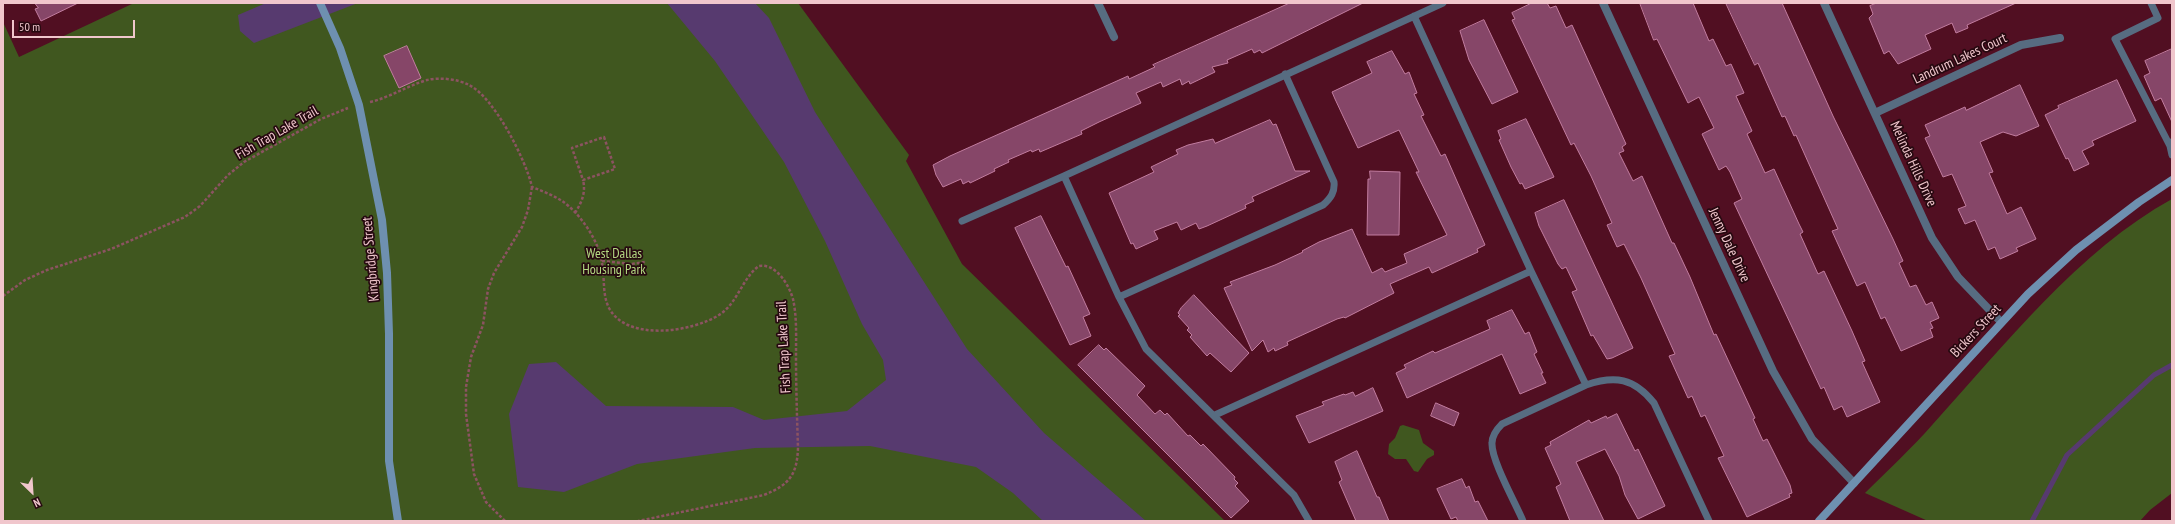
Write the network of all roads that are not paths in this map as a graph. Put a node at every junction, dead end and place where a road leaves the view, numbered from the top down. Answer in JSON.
{"nodes":[{"id":1,"x":320,"y":3,"type":"edge"},
{"id":2,"x":1098,"y":3,"type":"edge"},
{"id":3,"x":1443,"y":3,"type":"edge"},
{"id":4,"x":1603,"y":3,"type":"edge"},
{"id":5,"x":1824,"y":3,"type":"edge"},
{"id":6,"x":2151,"y":3,"type":"edge"},
{"id":7,"x":1414,"y":16,"type":"junction"},
{"id":8,"x":1114,"y":37,"type":"dead end"},
{"id":9,"x":2060,"y":38,"type":"dead end"},
{"id":10,"x":1285,"y":74,"type":"junction"},
{"id":11,"x":1875,"y":113,"type":"junction"},
{"id":12,"x":2171,"y":144,"type":"edge"},
{"id":13,"x":2172,"y":155,"type":"edge"},
{"id":14,"x":1064,"y":176,"type":"junction"},
{"id":15,"x":2172,"y":180,"type":"edge"},
{"id":16,"x":962,"y":221,"type":"dead end"},
{"id":17,"x":1531,"y":271,"type":"junction"},
{"id":18,"x":1119,"y":297,"type":"junction"},
{"id":19,"x":2001,"y":322,"type":"junction"},
{"id":20,"x":1586,"y":385,"type":"junction"},
{"id":21,"x":1215,"y":415,"type":"junction"},
{"id":22,"x":1854,"y":483,"type":"junction"},
{"id":23,"x":398,"y":521,"type":"edge"},
{"id":24,"x":1309,"y":521,"type":"edge"},
{"id":25,"x":1523,"y":521,"type":"edge"},
{"id":26,"x":1709,"y":521,"type":"edge"},
{"id":27,"x":1819,"y":521,"type":"edge"}],
"edges":[{"from":1,"to":23,"type":"street","name":"Kingbridge Street"},
{"from":2,"to":8,"type":"street"},
{"from":3,"to":7,"type":"lane"},
{"from":4,"to":22,"type":"street","name":"Jenny Dale Drive"},
{"from":5,"to":11,"type":"street","name":"Melinda Hills Drive"},
{"from":6,"to":12,"type":"lane"},
{"from":7,"to":10,"type":"lane"},
{"from":7,"to":17,"type":"lane"},
{"from":9,"to":11,"type":"street","name":"Landrum Lakes Court"},
{"from":10,"to":14,"type":"lane"},
{"from":10,"to":18,"type":"lane"},
{"from":11,"to":19,"type":"street","name":"Melinda Hills Drive"},
{"from":12,"to":13,"type":"lane"},
{"from":14,"to":16,"type":"lane"},
{"from":14,"to":18,"type":"lane"},
{"from":15,"to":19,"type":"street","name":"Bickers Street"},
{"from":17,"to":20,"type":"lane"},
{"from":17,"to":21,"type":"lane"},
{"from":18,"to":21,"type":"lane"},
{"from":19,"to":22,"type":"street","name":"Bickers Street"},
{"from":20,"to":25,"type":"lane"},
{"from":20,"to":26,"type":"lane"},
{"from":21,"to":24,"type":"lane"},
{"from":22,"to":27,"type":"street","name":"Bickers Street"}]}
